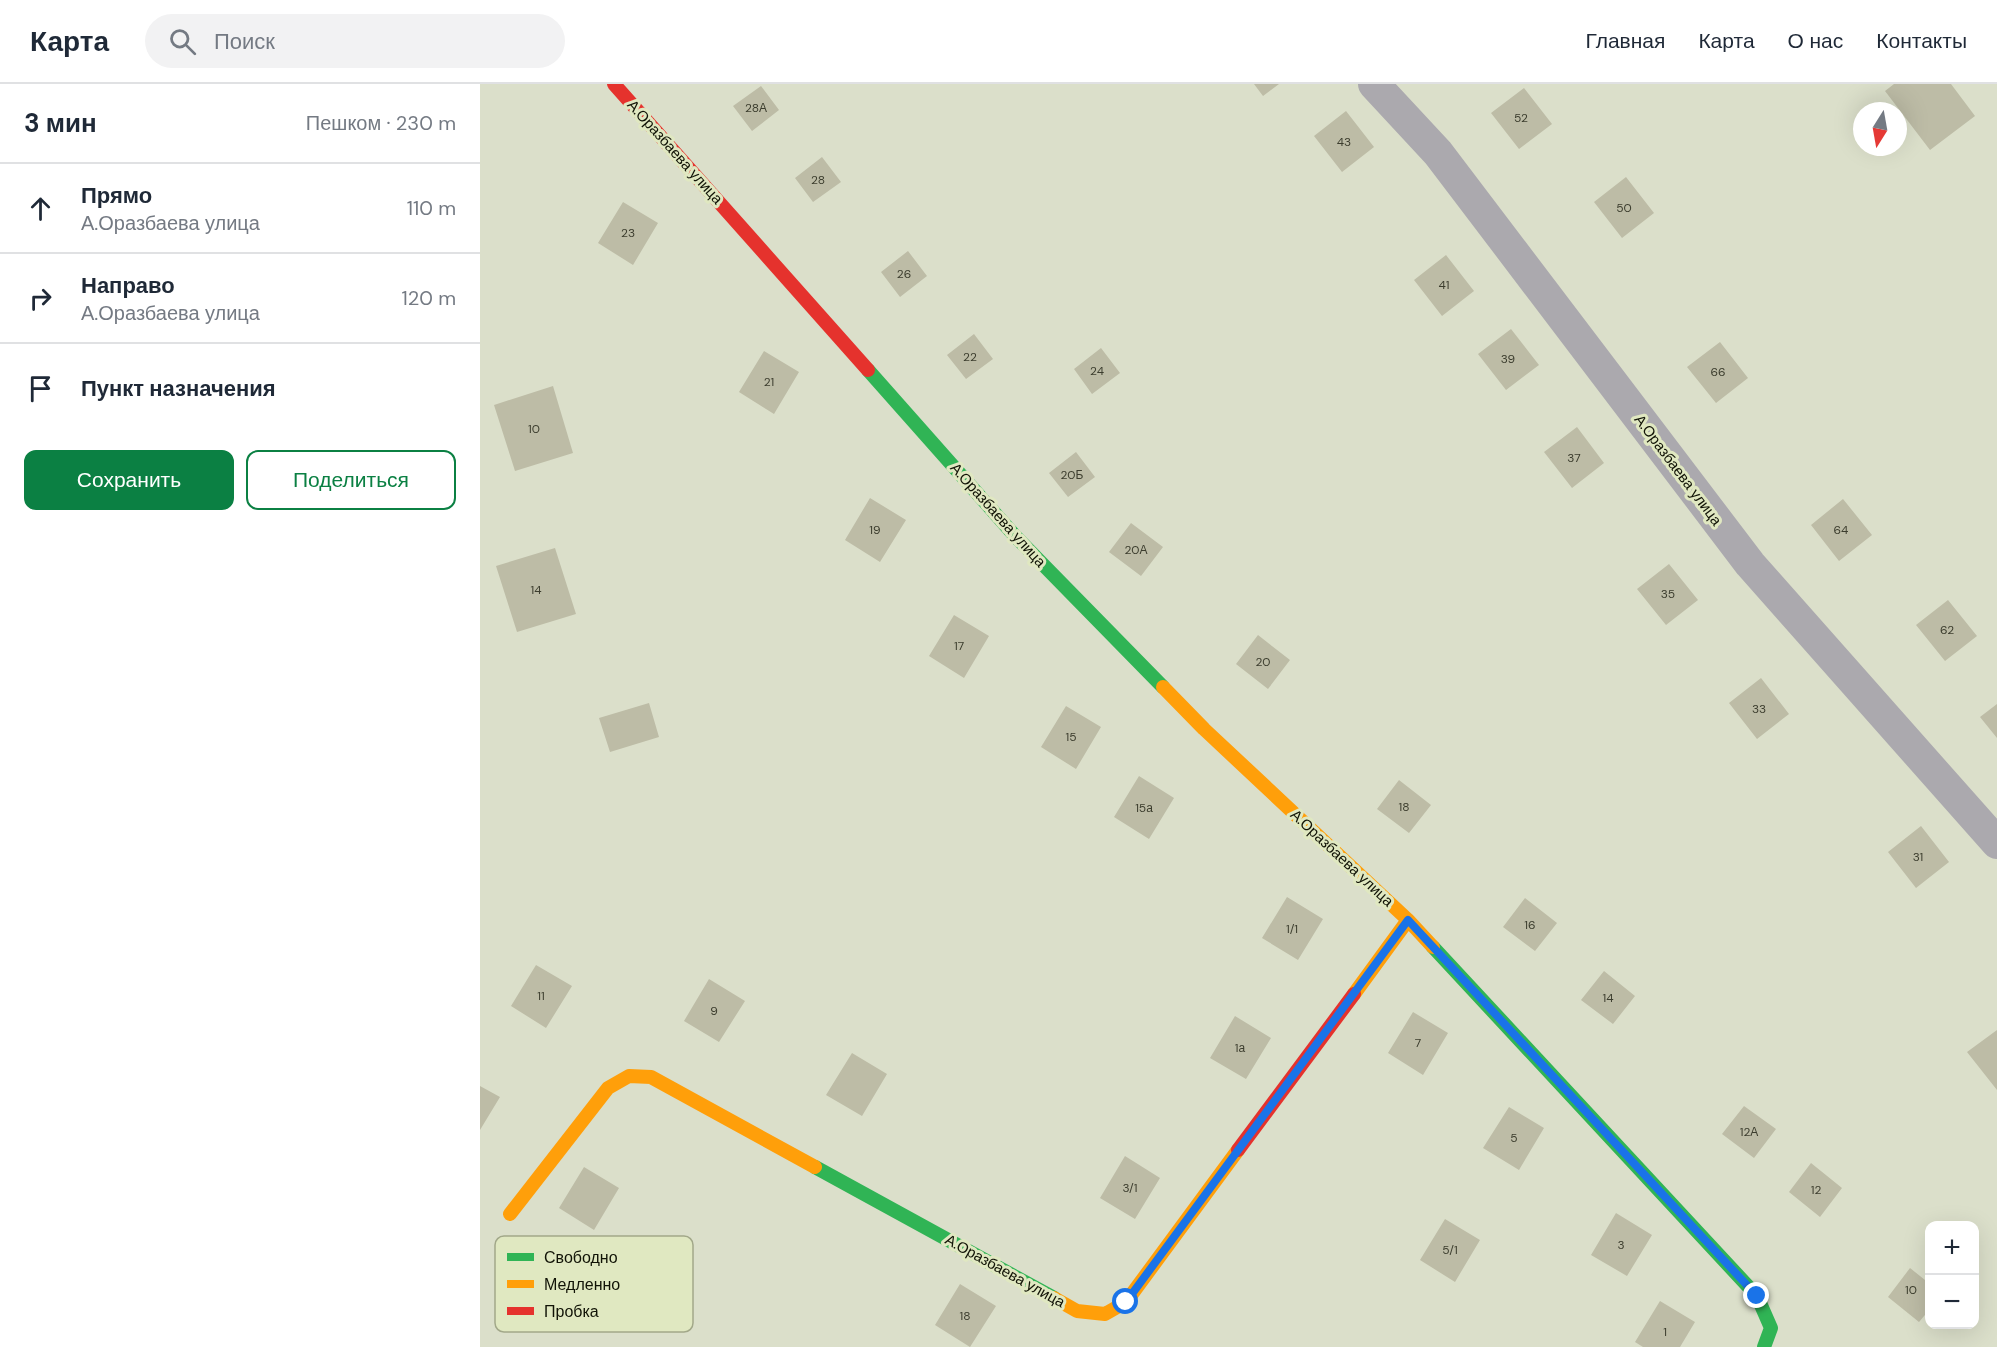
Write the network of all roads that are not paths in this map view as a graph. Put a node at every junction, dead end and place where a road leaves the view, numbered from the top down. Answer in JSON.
{"nodes":[{"id":1,"x":614,"y":84,"type":"edge"},
{"id":2,"x":1374,"y":84,"type":"edge"},
{"id":3,"x":1997,"y":843,"type":"edge"},
{"id":4,"x":1408,"y":920,"type":"junction"},
{"id":5,"x":510,"y":1214,"type":"dead end"},
{"id":6,"x":1764,"y":1347,"type":"edge"}],
"edges":[{"from":1,"to":4,"type":"street","name":"А.Оразбаева улица"},
{"from":2,"to":3,"type":"street","name":"А.Оразбаева улица"},
{"from":4,"to":5,"type":"street","name":"А.Оразбаева улица"},
{"from":4,"to":6,"type":"street","name":"А.Оразбаева улица"}]}
